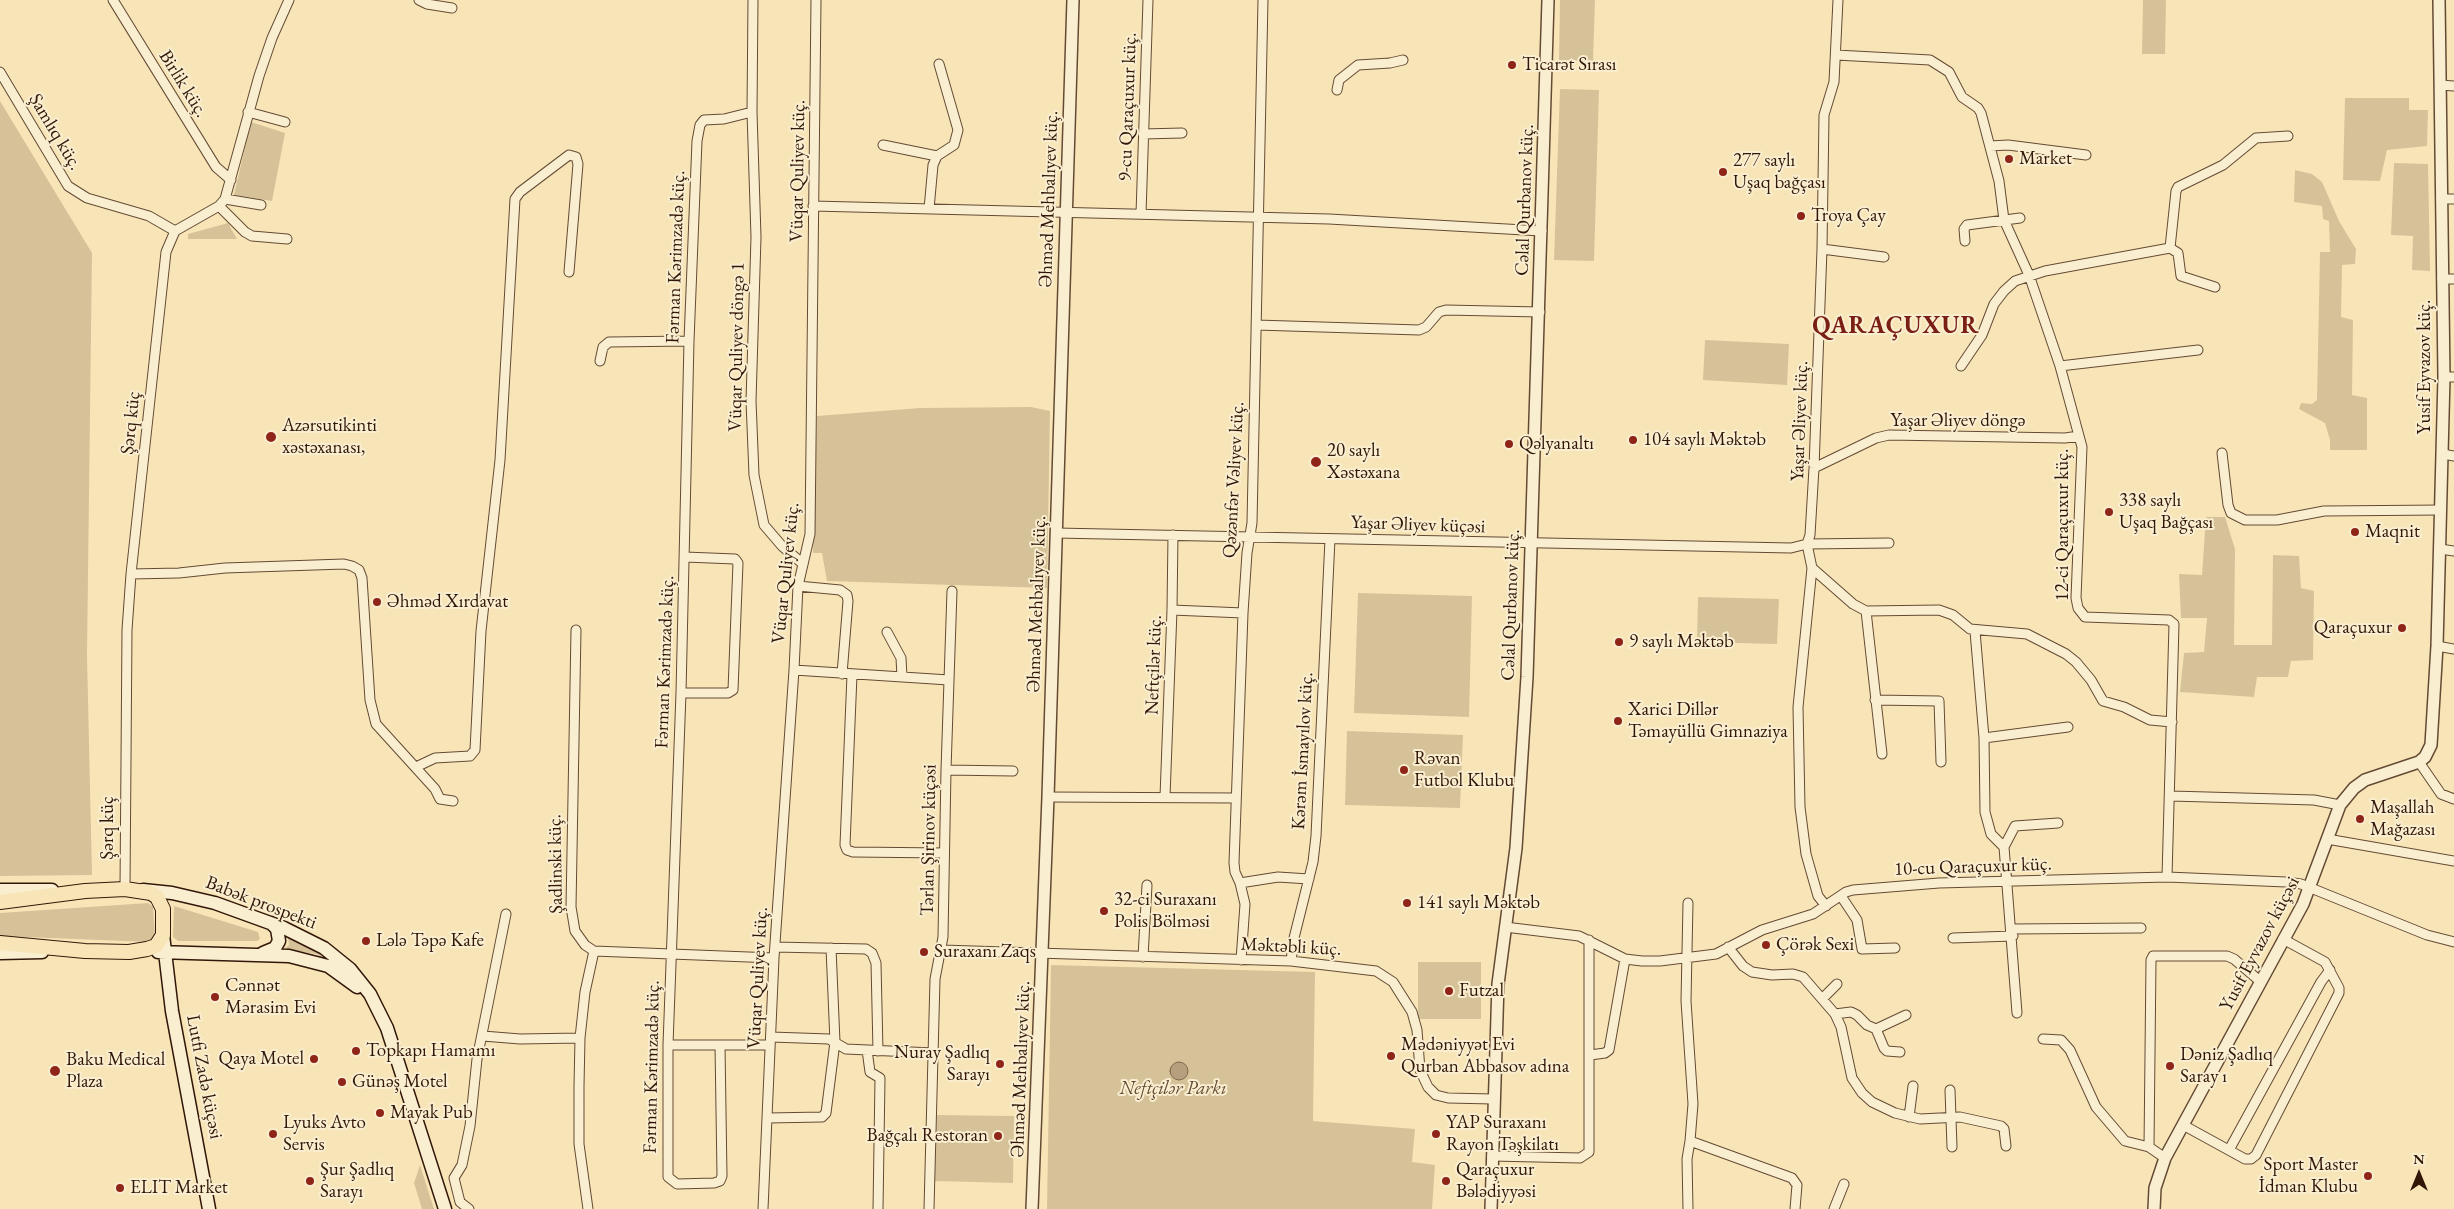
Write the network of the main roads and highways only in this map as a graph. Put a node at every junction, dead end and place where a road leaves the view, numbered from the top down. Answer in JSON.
{"nodes":[{"id":1,"x":130,"y":889,"type":"junction"},
{"id":2,"x":0,"y":890,"type":"edge"},
{"id":3,"x":85,"y":890,"type":"junction"},
{"id":4,"x":0,"y":902,"type":"edge"},
{"id":5,"x":271,"y":923,"type":"junction"},
{"id":6,"x":163,"y":935,"type":"junction"},
{"id":7,"x":0,"y":944,"type":"edge"},
{"id":8,"x":85,"y":951,"type":"junction"},
{"id":9,"x":129,"y":952,"type":"junction"},
{"id":10,"x":164,"y":952,"type":"junction"},
{"id":11,"x":0,"y":953,"type":"edge"},
{"id":12,"x":262,"y":954,"type":"junction"},
{"id":13,"x":380,"y":1013,"type":"junction"},
{"id":14,"x":209,"y":1209,"type":"edge"},
{"id":15,"x":445,"y":1209,"type":"edge"}],
"edges":[{"from":1,"to":3,"type":"main road","name":"Babək prospekti"},
{"from":1,"to":5,"type":"main road","name":"Babək prospekti"},
{"from":1,"to":6,"type":"main road","name":"Babək prospekti"},
{"from":2,"to":3,"type":"main road","name":"Babək prospekti"},
{"from":3,"to":4,"type":"main road","name":"Babək prospekti"},
{"from":5,"to":12,"type":"main road"},
{"from":5,"to":13,"type":"main road","name":"Babək prospekti"},
{"from":6,"to":9,"type":"main road","name":"Babək prospekti"},
{"from":6,"to":10,"type":"main road","name":"Lutfi Zadə küçəsi"},
{"from":7,"to":8,"type":"main road","name":"Babək prospekti"},
{"from":8,"to":9,"type":"main road","name":"Babək prospekti"},
{"from":8,"to":11,"type":"main road","name":"Babək prospekti"},
{"from":9,"to":10,"type":"main road","name":"Babək prospekti"},
{"from":10,"to":12,"type":"main road","name":"Babək prospekti"},
{"from":10,"to":14,"type":"main road","name":"Lutfi Zadə küçəsi"},
{"from":12,"to":13,"type":"main road","name":"Babək prospekti"},
{"from":13,"to":15,"type":"main road"}]}
